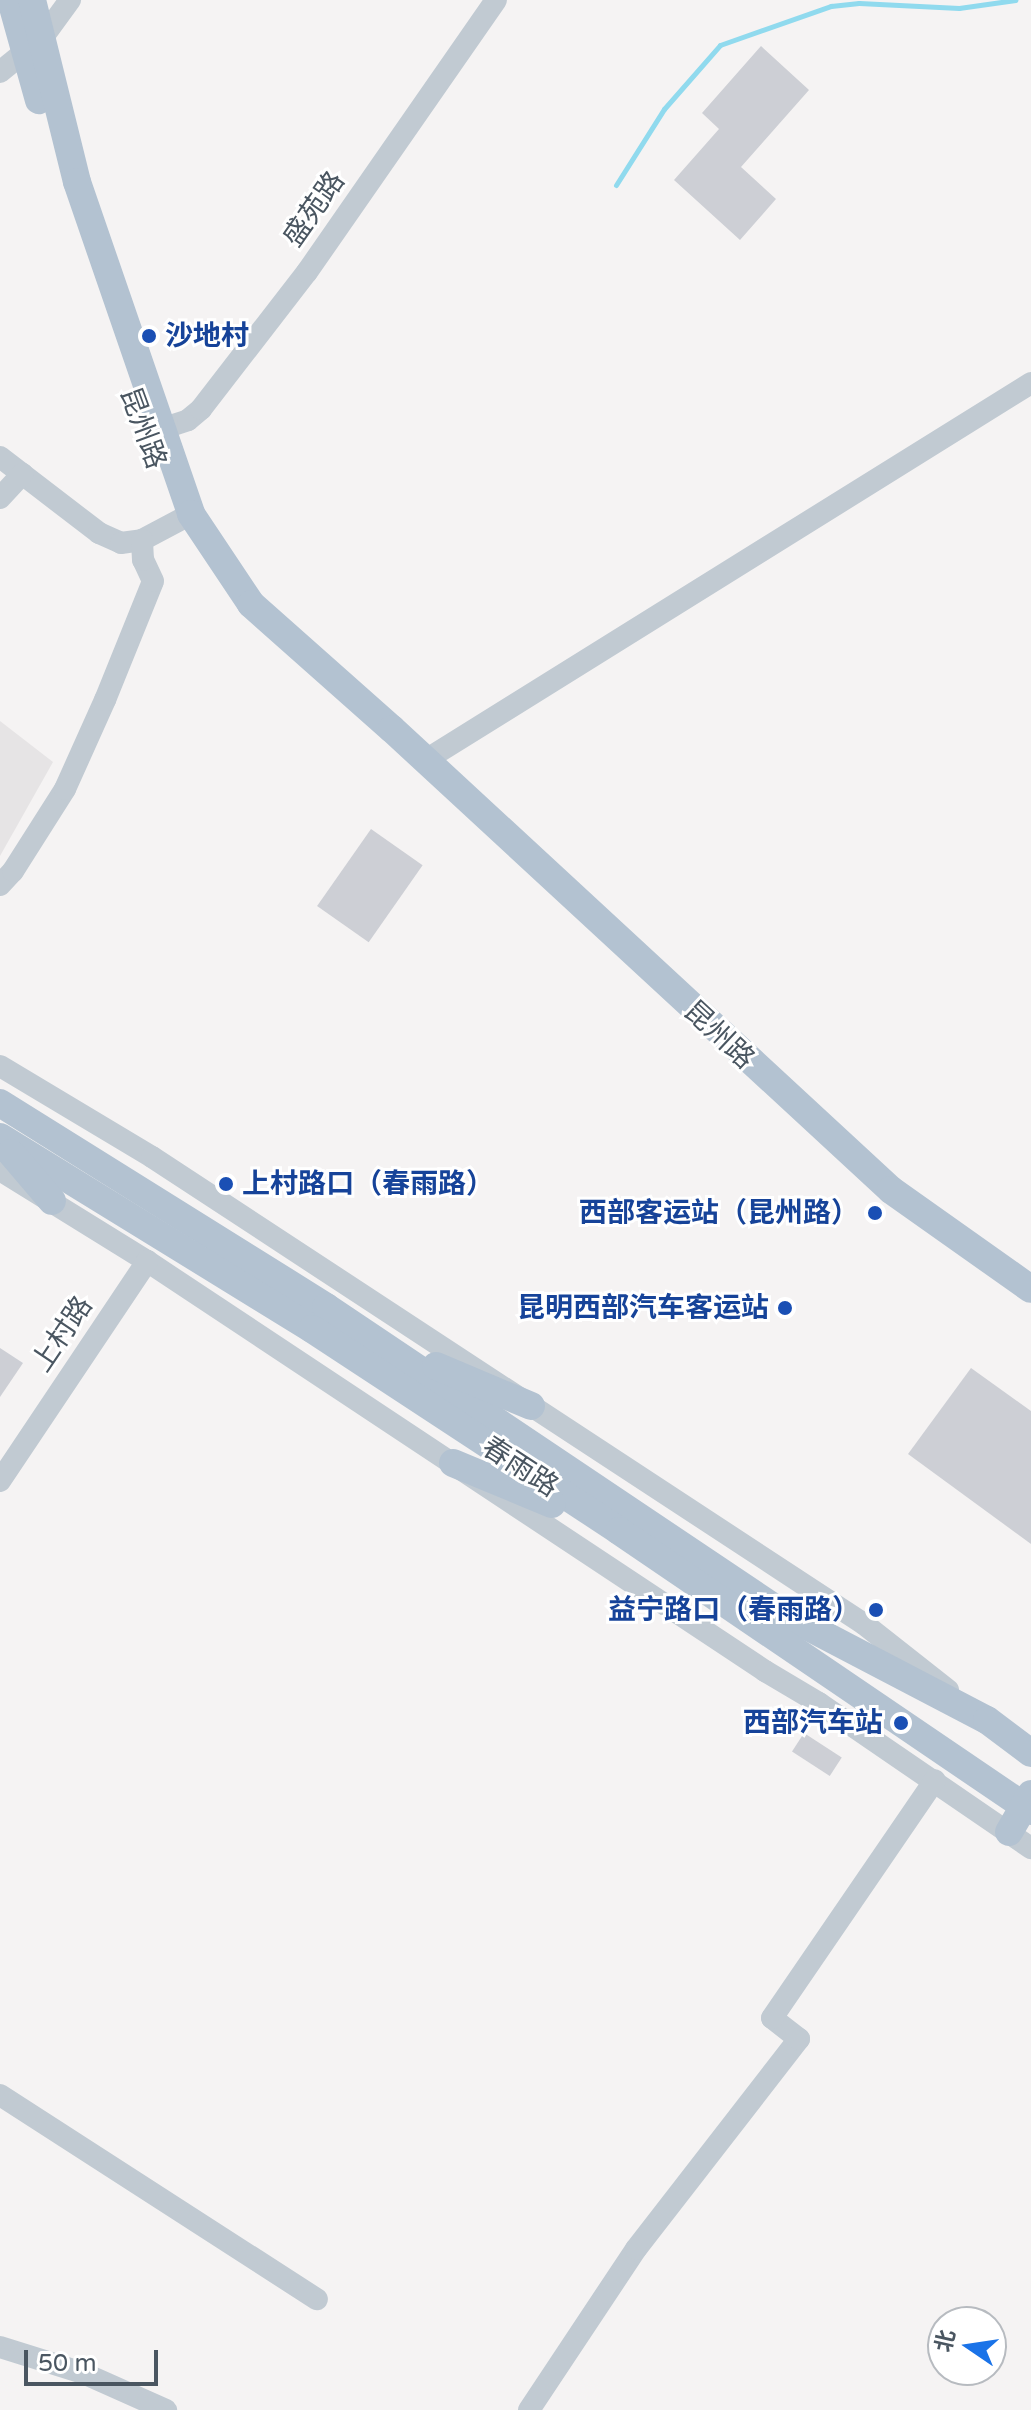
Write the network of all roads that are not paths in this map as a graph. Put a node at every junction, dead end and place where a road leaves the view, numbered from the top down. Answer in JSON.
{"nodes":[{"id":1,"x":11,"y":0,"type":"edge"},
{"id":2,"x":32,"y":0,"type":"edge"},
{"id":3,"x":70,"y":0,"type":"edge"},
{"id":4,"x":496,"y":0,"type":"edge"},
{"id":5,"x":35,"y":45,"type":"junction"},
{"id":6,"x":0,"y":72,"type":"edge"},
{"id":7,"x":1031,"y":383,"type":"edge"},
{"id":8,"x":161,"y":429,"type":"junction"},
{"id":9,"x":0,"y":457,"type":"edge"},
{"id":10,"x":22,"y":474,"type":"junction"},
{"id":11,"x":0,"y":498,"type":"edge"},
{"id":12,"x":184,"y":518,"type":"junction"},
{"id":13,"x":142,"y":540,"type":"junction"},
{"id":14,"x":424,"y":761,"type":"junction"},
{"id":15,"x":0,"y":885,"type":"edge"},
{"id":16,"x":0,"y":1066,"type":"edge"},
{"id":17,"x":0,"y":1103,"type":"edge"},
{"id":18,"x":0,"y":1139,"type":"edge"},
{"id":19,"x":0,"y":1170,"type":"edge"},
{"id":20,"x":52,"y":1201,"type":"junction"},
{"id":21,"x":147,"y":1261,"type":"junction"},
{"id":22,"x":1031,"y":1289,"type":"edge"},
{"id":23,"x":379,"y":1343,"type":"junction"},
{"id":24,"x":531,"y":1406,"type":"junction"},
{"id":25,"x":453,"y":1463,"type":"junction"},
{"id":26,"x":0,"y":1481,"type":"edge"},
{"id":27,"x":619,"y":1531,"type":"junction"},
{"id":28,"x":987,"y":1720,"type":"junction"},
{"id":29,"x":1031,"y":1753,"type":"edge"},
{"id":30,"x":935,"y":1780,"type":"junction"},
{"id":31,"x":1030,"y":1804,"type":"edge"},
{"id":32,"x":1020,"y":1840,"type":"edge"},
{"id":33,"x":0,"y":2095,"type":"edge"},
{"id":34,"x":317,"y":2299,"type":"dead end"},
{"id":35,"x":0,"y":2347,"type":"edge"},
{"id":36,"x":166,"y":2410,"type":"edge"},
{"id":37,"x":529,"y":2410,"type":"edge"}],
"edges":[{"from":1,"to":5,"type":"main road","name":"昆州路"},
{"from":2,"to":5,"type":"main road","name":"昆州路"},
{"from":3,"to":5,"type":"street"},
{"from":4,"to":8,"type":"street","name":"盛苑路"},
{"from":5,"to":6,"type":"street"},
{"from":5,"to":8,"type":"main road","name":"昆州路"},
{"from":5,"to":12,"type":"main road","name":"昆州路"},
{"from":7,"to":14,"type":"street"},
{"from":8,"to":12,"type":"main road","name":"昆州路"},
{"from":9,"to":10,"type":"street"},
{"from":10,"to":11,"type":"street"},
{"from":10,"to":13,"type":"street"},
{"from":12,"to":13,"type":"street"},
{"from":12,"to":14,"type":"main road","name":"昆州路"},
{"from":13,"to":15,"type":"street"},
{"from":14,"to":22,"type":"main road","name":"昆州路"},
{"from":16,"to":24,"type":"street"},
{"from":17,"to":23,"type":"main road","name":"春雨路"},
{"from":18,"to":20,"type":"main road"},
{"from":18,"to":27,"type":"main road","name":"春雨路"},
{"from":19,"to":20,"type":"street"},
{"from":20,"to":21,"type":"street"},
{"from":21,"to":25,"type":"street"},
{"from":21,"to":26,"type":"street","name":"上村路"},
{"from":23,"to":24,"type":"main road"},
{"from":23,"to":28,"type":"main road","name":"春雨路"},
{"from":24,"to":28,"type":"street"},
{"from":25,"to":27,"type":"main road"},
{"from":25,"to":30,"type":"street"},
{"from":27,"to":31,"type":"main road","name":"春雨路"},
{"from":28,"to":29,"type":"main road","name":"春雨路"},
{"from":30,"to":32,"type":"street"},
{"from":30,"to":37,"type":"street"},
{"from":31,"to":32,"type":"main road"},
{"from":33,"to":34,"type":"street"},
{"from":35,"to":36,"type":"street"}]}
